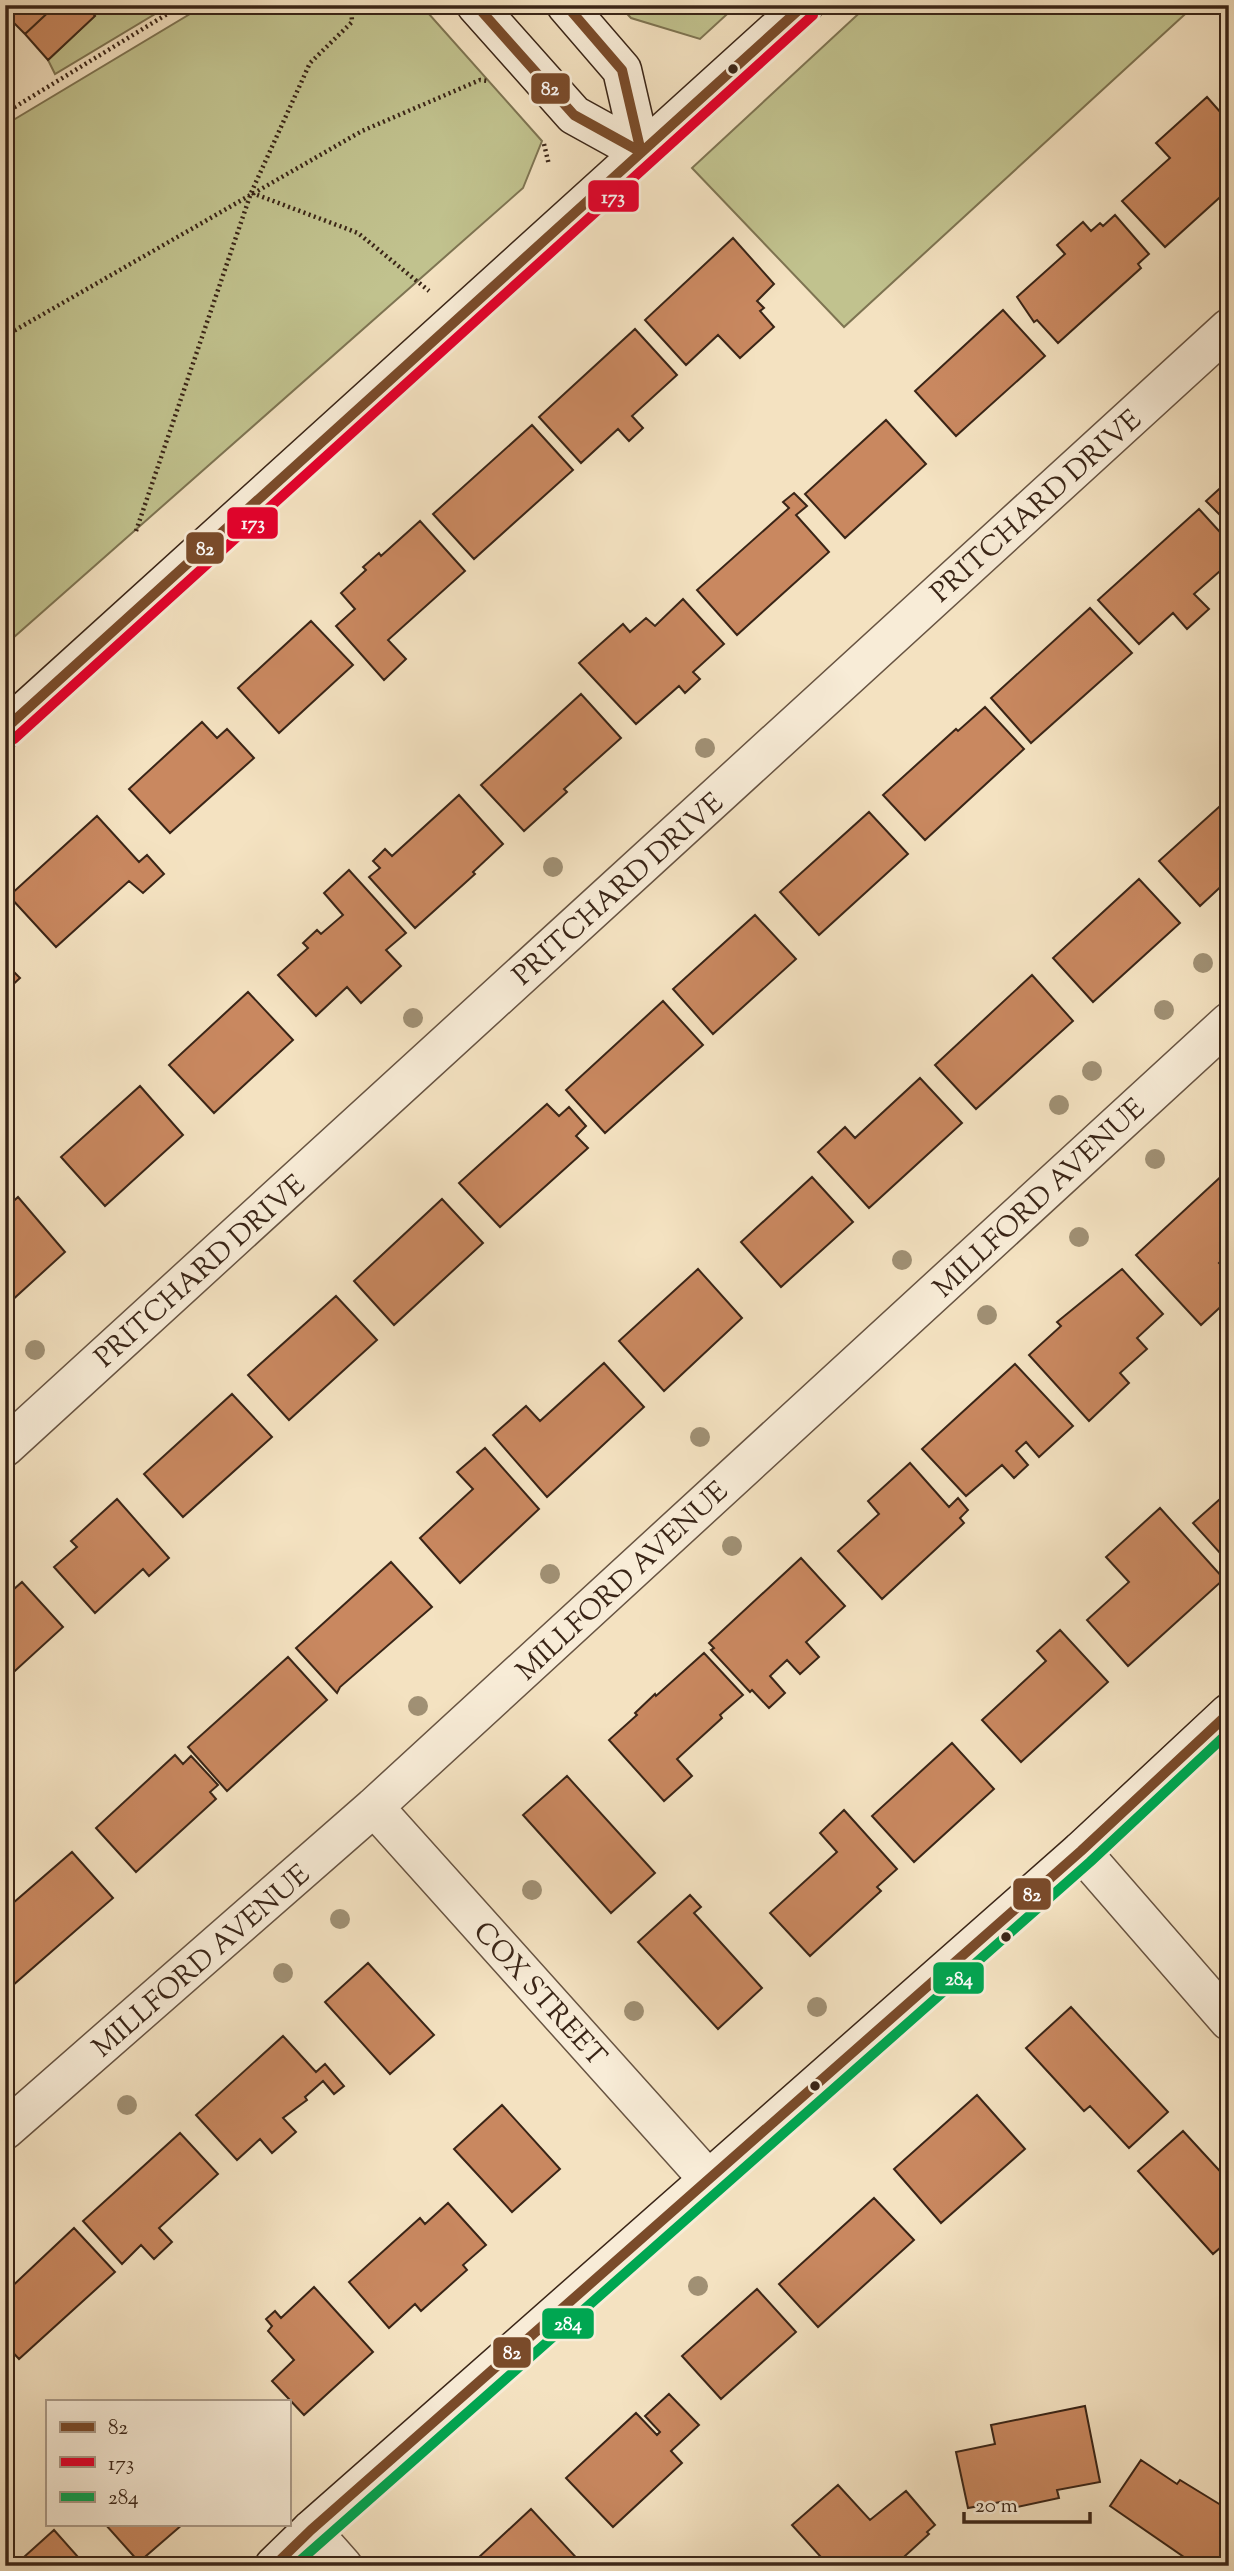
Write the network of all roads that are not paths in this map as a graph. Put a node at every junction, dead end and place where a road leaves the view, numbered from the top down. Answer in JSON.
{"nodes":[{"id":1,"x":476,"y":5,"type":"edge"},
{"id":2,"x":566,"y":5,"type":"edge"},
{"id":3,"x":804,"y":5,"type":"edge"},
{"id":4,"x":641,"y":152,"type":"junction"},
{"id":5,"x":1229,"y":328,"type":"edge"},
{"id":6,"x":5,"y":729,"type":"edge"},
{"id":7,"x":1229,"y":1022,"type":"edge"},
{"id":8,"x":5,"y":1447,"type":"edge"},
{"id":9,"x":1229,"y":1713,"type":"edge"},
{"id":10,"x":374,"y":1807,"type":"junction"},
{"id":11,"x":1081,"y":1851,"type":"junction"},
{"id":12,"x":1229,"y":2021,"type":"edge"},
{"id":13,"x":5,"y":2130,"type":"edge"},
{"id":14,"x":708,"y":2179,"type":"junction"},
{"id":15,"x":311,"y":2530,"type":"junction"},
{"id":16,"x":274,"y":2566,"type":"edge"},
{"id":17,"x":343,"y":2566,"type":"edge"}],
"edges":[{"from":1,"to":4,"type":"street"},
{"from":2,"to":4,"type":"street"},
{"from":3,"to":4,"type":"street"},
{"from":4,"to":6,"type":"street"},
{"from":5,"to":8,"type":"street","name":"PRITCHARD DRIVE"},
{"from":7,"to":10,"type":"street","name":"MILLFORD AVENUE"},
{"from":9,"to":11,"type":"street"},
{"from":10,"to":13,"type":"street","name":"MILLFORD AVENUE"},
{"from":10,"to":14,"type":"street","name":"COX STREET"},
{"from":11,"to":12,"type":"street"},
{"from":11,"to":14,"type":"street"},
{"from":14,"to":15,"type":"street"},
{"from":15,"to":16,"type":"street"},
{"from":15,"to":17,"type":"street"}]}
